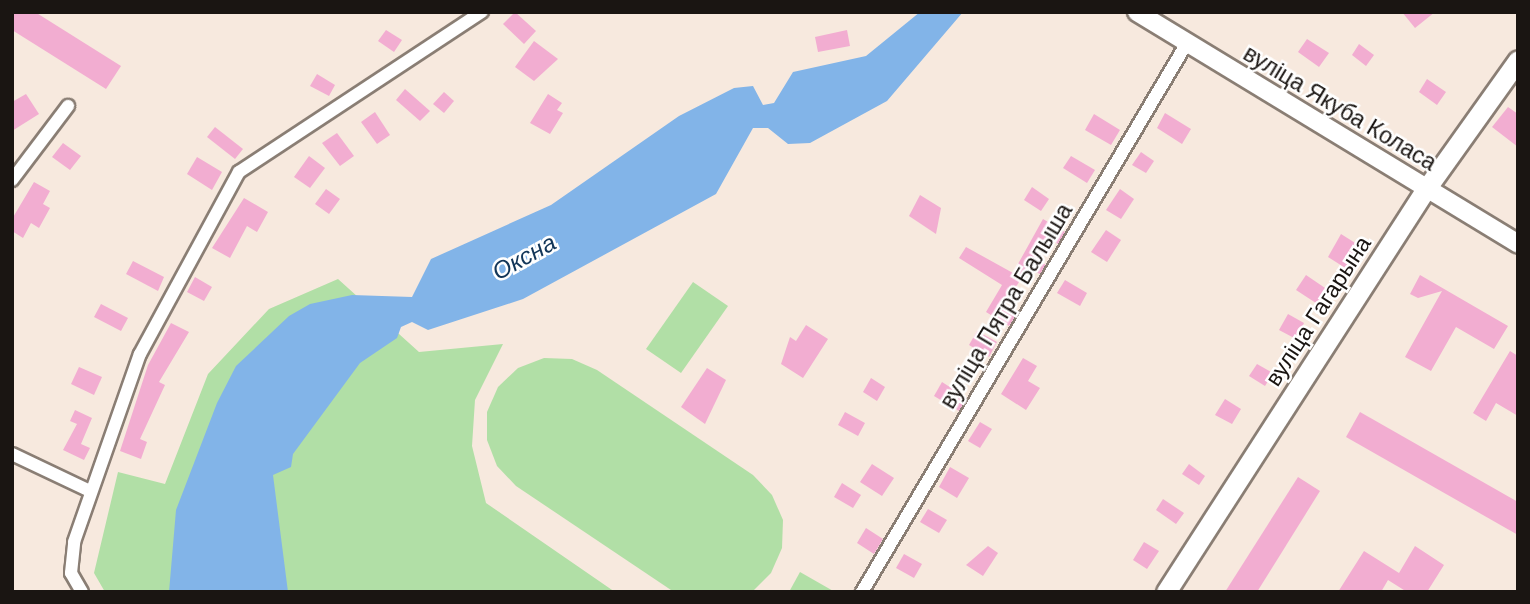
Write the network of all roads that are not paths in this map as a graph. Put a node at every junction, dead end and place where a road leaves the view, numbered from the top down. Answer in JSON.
{"nodes":[{"id":1,"x":482,"y":12,"type":"edge"},
{"id":2,"x":1137,"y":12,"type":"edge"},
{"id":3,"x":1187,"y":43,"type":"junction"},
{"id":4,"x":1518,"y":60,"type":"edge"},
{"id":5,"x":68,"y":106,"type":"dead end"},
{"id":6,"x":23,"y":162,"type":"junction"},
{"id":7,"x":12,"y":171,"type":"edge"},
{"id":8,"x":12,"y":180,"type":"edge"},
{"id":9,"x":1426,"y":189,"type":"junction"},
{"id":10,"x":1518,"y":244,"type":"edge"},
{"id":11,"x":12,"y":454,"type":"edge"},
{"id":12,"x":90,"y":491,"type":"junction"},
{"id":13,"x":82,"y":592,"type":"edge"},
{"id":14,"x":862,"y":592,"type":"edge"},
{"id":15,"x":1166,"y":592,"type":"edge"}],
"edges":[{"from":1,"to":12,"type":"street"},
{"from":2,"to":3,"type":"main road","name":"вуліца Якуба Коласа"},
{"from":3,"to":9,"type":"main road","name":"вуліца Якуба Коласа"},
{"from":3,"to":14,"type":"street","name":"вуліца Пятра Балыша"},
{"from":4,"to":9,"type":"main road","name":"вуліца Гагарына"},
{"from":5,"to":6,"type":"street"},
{"from":6,"to":7,"type":"street"},
{"from":6,"to":8,"type":"street"},
{"from":9,"to":10,"type":"main road","name":"вуліца Якуба Коласа"},
{"from":9,"to":15,"type":"main road","name":"вуліца Гагарына"},
{"from":11,"to":12,"type":"street"},
{"from":12,"to":13,"type":"street"}]}
